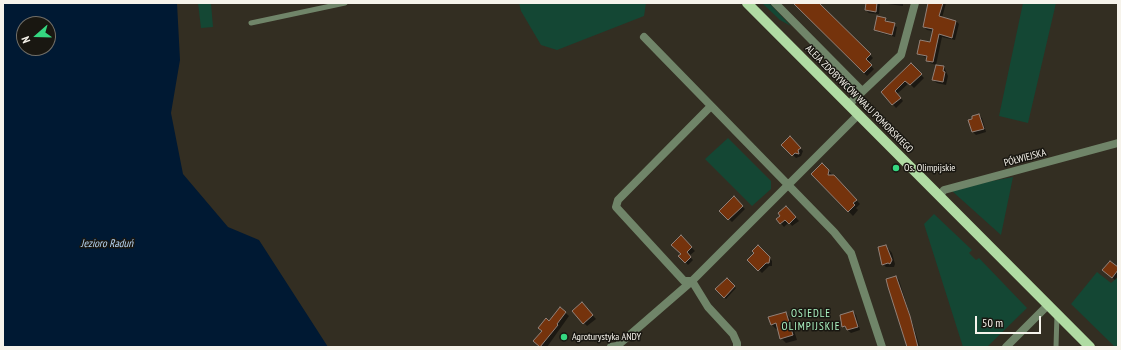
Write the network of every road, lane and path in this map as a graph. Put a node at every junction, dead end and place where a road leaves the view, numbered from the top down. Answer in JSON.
{"nodes":[{"id":1,"x":345,"y":3,"type":"edge"},
{"id":2,"x":747,"y":3,"type":"edge"},
{"id":3,"x":776,"y":3,"type":"edge"},
{"id":4,"x":915,"y":3,"type":"edge"},
{"id":5,"x":251,"y":23,"type":"dead end"},
{"id":6,"x":644,"y":37,"type":"dead end"},
{"id":7,"x":862,"y":91,"type":"junction"},
{"id":8,"x":848,"y":105,"type":"junction"},
{"id":9,"x":711,"y":106,"type":"junction"},
{"id":10,"x":858,"y":115,"type":"junction"},
{"id":11,"x":1118,"y":143,"type":"edge"},
{"id":12,"x":788,"y":185,"type":"junction"},
{"id":13,"x":939,"y":196,"type":"junction"},
{"id":14,"x":692,"y":281,"type":"junction"},
{"id":15,"x":1048,"y":305,"type":"junction"},
{"id":16,"x":1057,"y":313,"type":"junction"},
{"id":17,"x":611,"y":347,"type":"edge"},
{"id":18,"x":737,"y":347,"type":"edge"},
{"id":19,"x":882,"y":347,"type":"edge"},
{"id":20,"x":1006,"y":347,"type":"edge"},
{"id":21,"x":1056,"y":347,"type":"edge"},
{"id":22,"x":1090,"y":347,"type":"edge"}],
"edges":[{"from":1,"to":5,"type":"lane"},
{"from":2,"to":8,"type":"main road","name":"ALEJA ZDOBYWCÓW WAŁU POMORSKIEGO"},
{"from":3,"to":7,"type":"street"},
{"from":4,"to":7,"type":"street"},
{"from":6,"to":9,"type":"street"},
{"from":7,"to":8,"type":"street"},
{"from":8,"to":10,"type":"main road","name":"ALEJA ZDOBYWCÓW WAŁU POMORSKIEGO"},
{"from":9,"to":12,"type":"street"},
{"from":9,"to":14,"type":"street"},
{"from":10,"to":12,"type":"street"},
{"from":10,"to":13,"type":"main road","name":"ALEJA ZDOBYWCÓW WAŁU POMORSKIEGO"},
{"from":11,"to":13,"type":"street","name":"PÓŁWIEJSKA"},
{"from":12,"to":14,"type":"street"},
{"from":12,"to":19,"type":"street"},
{"from":13,"to":15,"type":"main road","name":"ALEJA ZDOBYWCÓW WAŁU POMORSKIEGO"},
{"from":14,"to":17,"type":"street"},
{"from":14,"to":18,"type":"street"},
{"from":15,"to":16,"type":"main road","name":"ALEJA ZDOBYWCÓW WAŁU POMORSKIEGO"},
{"from":15,"to":20,"type":"street"},
{"from":16,"to":21,"type":"lane"},
{"from":16,"to":22,"type":"main road","name":"ALEJA ZDOBYWCÓW WAŁU POMORSKIEGO"}]}
